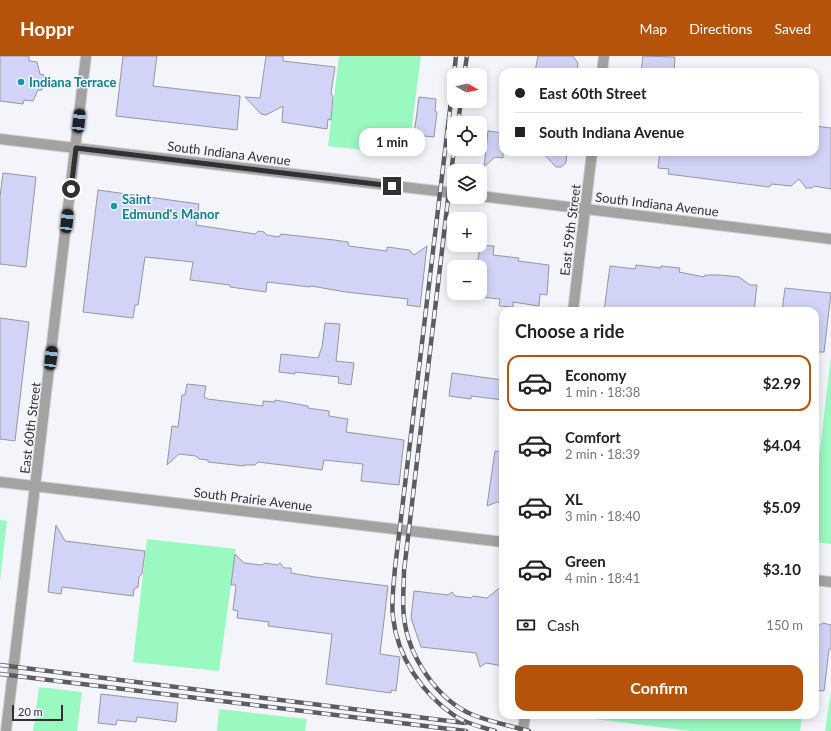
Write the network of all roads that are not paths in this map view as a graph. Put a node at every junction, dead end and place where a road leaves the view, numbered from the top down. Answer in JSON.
{"nodes":[{"id":1,"x":86,"y":56,"type":"edge"},
{"id":2,"x":604,"y":56,"type":"edge"},
{"id":3,"x":602,"y":68,"type":"edge"},
{"id":4,"x":0,"y":139,"type":"edge"},
{"id":5,"x":76,"y":148,"type":"junction"},
{"id":6,"x":592,"y":156,"type":"edge"},
{"id":7,"x":447,"y":192,"type":"edge"},
{"id":8,"x":487,"y":197,"type":"edge"},
{"id":9,"x":586,"y":208,"type":"junction"},
{"id":10,"x":831,"y":239,"type":"edge"},
{"id":11,"x":574,"y":307,"type":"edge"},
{"id":12,"x":0,"y":482,"type":"edge"},
{"id":13,"x":36,"y":486,"type":"junction"},
{"id":14,"x":499,"y":542,"type":"edge"},
{"id":15,"x":819,"y":580,"type":"edge"},
{"id":16,"x":831,"y":582,"type":"edge"},
{"id":17,"x":525,"y":719,"type":"edge"},
{"id":18,"x":6,"y":731,"type":"edge"},
{"id":19,"x":524,"y":731,"type":"edge"}],
"edges":[{"from":1,"to":5,"type":"street","name":"East 60th Street"},
{"from":2,"to":3,"type":"street"},
{"from":4,"to":5,"type":"street","name":"South Indiana Avenue"},
{"from":5,"to":7,"type":"street","name":"South Indiana Avenue"},
{"from":5,"to":13,"type":"street","name":"East 60th Street"},
{"from":6,"to":9,"type":"street","name":"East 59th Street"},
{"from":8,"to":9,"type":"street","name":"South Indiana Avenue"},
{"from":9,"to":10,"type":"street","name":"South Indiana Avenue"},
{"from":9,"to":11,"type":"street","name":"East 59th Street"},
{"from":12,"to":13,"type":"street","name":"South Prairie Avenue"},
{"from":13,"to":14,"type":"street","name":"South Prairie Avenue"},
{"from":13,"to":18,"type":"street","name":"East 60th Street"},
{"from":15,"to":16,"type":"street"},
{"from":17,"to":19,"type":"street"}]}
